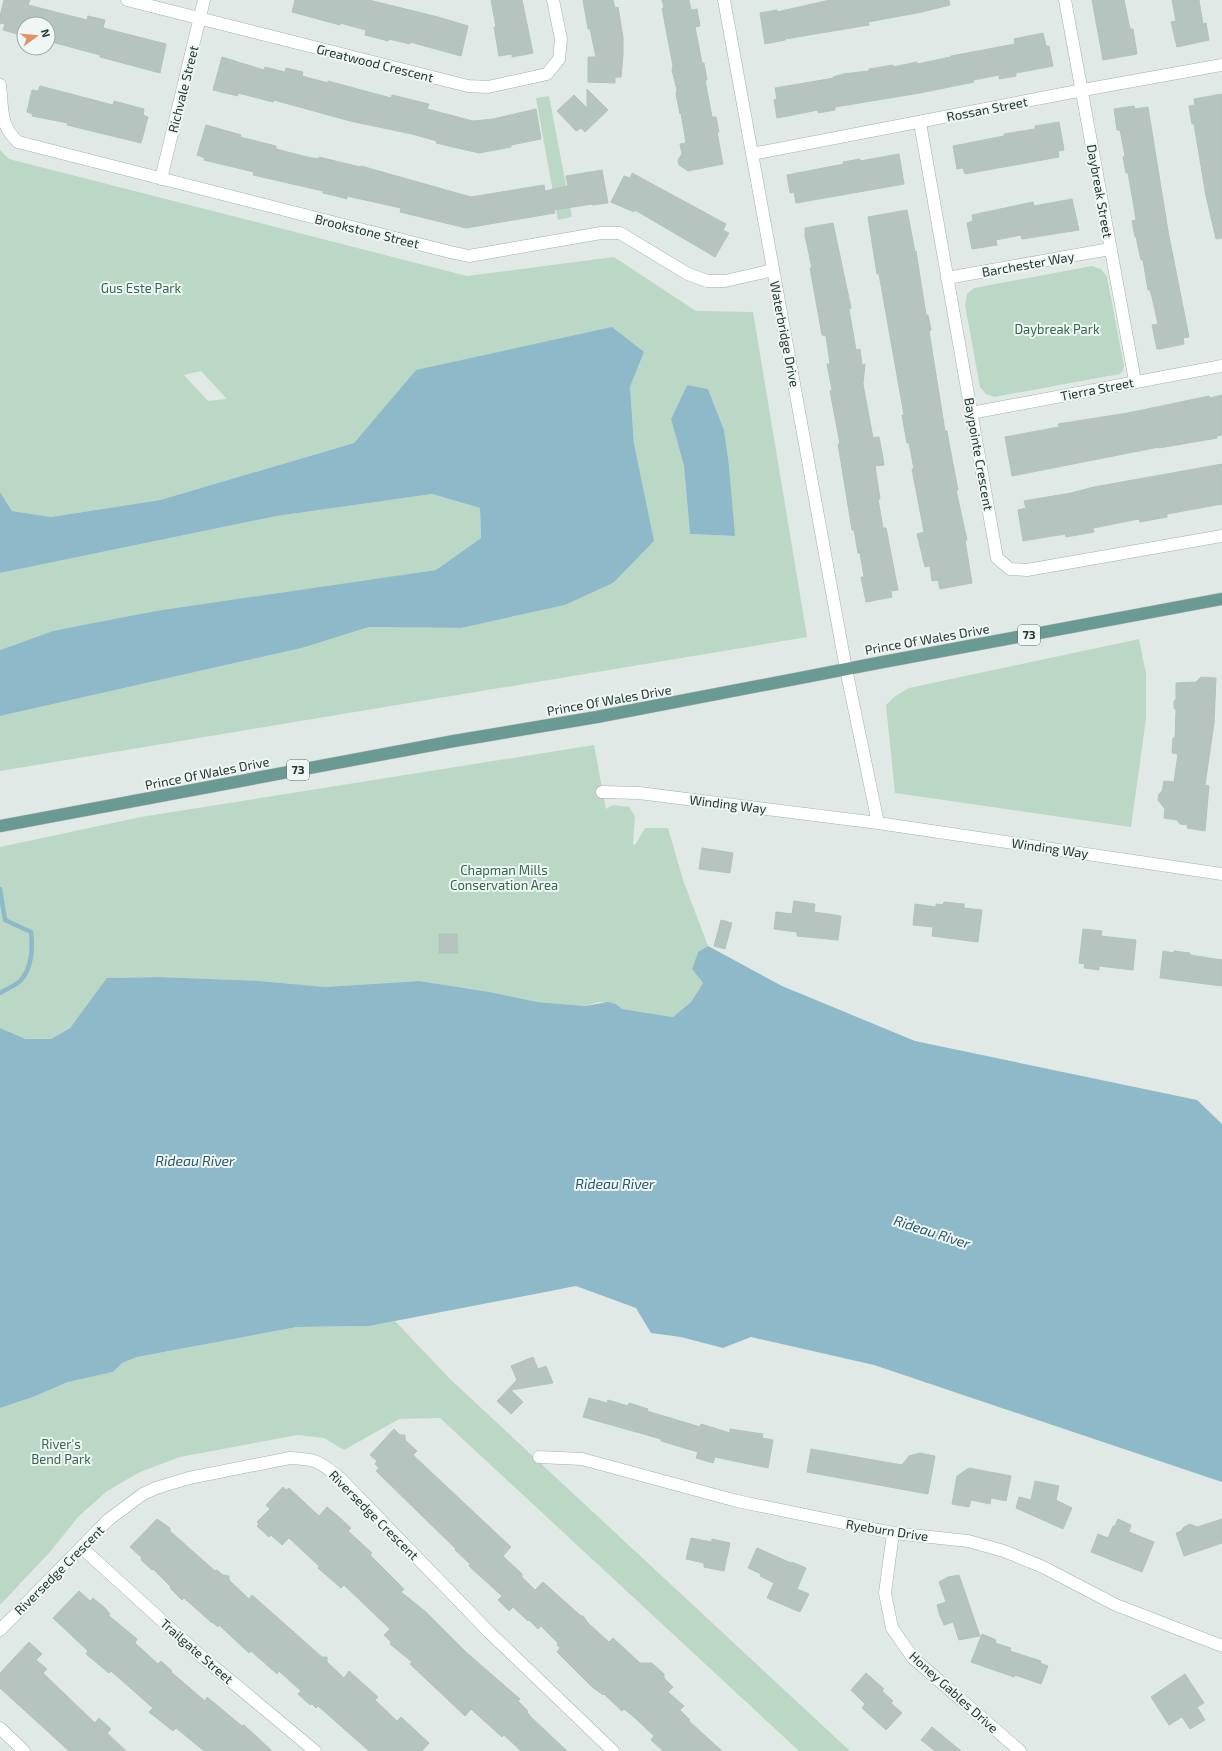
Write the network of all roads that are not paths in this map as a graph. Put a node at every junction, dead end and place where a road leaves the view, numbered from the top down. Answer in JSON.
{"nodes":[{"id":1,"x":127,"y":0,"type":"edge"},
{"id":2,"x":204,"y":0,"type":"edge"},
{"id":3,"x":553,"y":0,"type":"edge"},
{"id":4,"x":724,"y":0,"type":"edge"},
{"id":5,"x":1065,"y":0,"type":"edge"},
{"id":6,"x":200,"y":19,"type":"junction"},
{"id":7,"x":1222,"y":65,"type":"edge"},
{"id":8,"x":0,"y":85,"type":"edge"},
{"id":9,"x":1083,"y":90,"type":"junction"},
{"id":10,"x":920,"y":123,"type":"junction"},
{"id":11,"x":752,"y":154,"type":"junction"},
{"id":12,"x":161,"y":179,"type":"junction"},
{"id":13,"x":1110,"y":249,"type":"junction"},
{"id":14,"x":773,"y":270,"type":"junction"},
{"id":15,"x":947,"y":278,"type":"junction"},
{"id":16,"x":1222,"y":366,"type":"edge"},
{"id":17,"x":1135,"y":381,"type":"junction"},
{"id":18,"x":971,"y":413,"type":"junction"},
{"id":19,"x":1222,"y":536,"type":"edge"},
{"id":20,"x":1222,"y":599,"type":"edge"},
{"id":21,"x":846,"y":669,"type":"junction"},
{"id":22,"x":602,"y":792,"type":"dead end"},
{"id":23,"x":878,"y":823,"type":"junction"},
{"id":24,"x":0,"y":826,"type":"edge"},
{"id":25,"x":1222,"y":874,"type":"edge"},
{"id":26,"x":539,"y":1457,"type":"dead end"},
{"id":27,"x":893,"y":1533,"type":"junction"},
{"id":28,"x":82,"y":1548,"type":"junction"},
{"id":29,"x":0,"y":1630,"type":"edge"},
{"id":30,"x":1222,"y":1646,"type":"edge"},
{"id":31,"x":0,"y":1728,"type":"edge"},
{"id":32,"x":24,"y":1751,"type":"edge"},
{"id":33,"x":315,"y":1751,"type":"edge"},
{"id":34,"x":613,"y":1751,"type":"edge"},
{"id":35,"x":1020,"y":1751,"type":"edge"}],
"edges":[{"from":1,"to":6,"type":"street","name":"Greatwood Crescent"},
{"from":2,"to":6,"type":"street","name":"Richvale Street"},
{"from":3,"to":6,"type":"street","name":"Greatwood Crescent"},
{"from":4,"to":11,"type":"street","name":"Waterbridge Drive"},
{"from":5,"to":9,"type":"street","name":"Daybreak Street"},
{"from":6,"to":12,"type":"street","name":"Richvale Street"},
{"from":7,"to":9,"type":"street","name":"Rossan Street"},
{"from":8,"to":12,"type":"street","name":"Brookstone Street"},
{"from":9,"to":10,"type":"street","name":"Rossan Street"},
{"from":9,"to":13,"type":"street","name":"Daybreak Street"},
{"from":10,"to":11,"type":"street","name":"Rossan Street"},
{"from":10,"to":15,"type":"street","name":"Baypointe Crescent"},
{"from":11,"to":14,"type":"street","name":"Waterbridge Drive"},
{"from":12,"to":14,"type":"street","name":"Brookstone Street"},
{"from":13,"to":15,"type":"street","name":"Barchester Way"},
{"from":13,"to":17,"type":"street","name":"Daybreak Street"},
{"from":14,"to":21,"type":"street","name":"Waterbridge Drive"},
{"from":15,"to":18,"type":"street","name":"Baypointe Crescent"},
{"from":16,"to":17,"type":"street","name":"Tierra Street"},
{"from":17,"to":18,"type":"street","name":"Tierra Street"},
{"from":18,"to":19,"type":"street","name":"Baypointe Crescent"},
{"from":20,"to":21,"type":"main road","name":"Prince Of Wales Drive","number":"73"},
{"from":21,"to":23,"type":"street"},
{"from":21,"to":24,"type":"main road","name":"Prince Of Wales Drive","number":"73"},
{"from":22,"to":23,"type":"street","name":"Winding Way"},
{"from":23,"to":25,"type":"street","name":"Winding Way"},
{"from":26,"to":27,"type":"street","name":"Ryeburn Drive"},
{"from":27,"to":30,"type":"street","name":"Ryeburn Drive"},
{"from":27,"to":35,"type":"street","name":"Honey Gables Drive"},
{"from":28,"to":29,"type":"street","name":"Riversedge Crescent"},
{"from":28,"to":33,"type":"street","name":"Trailgate Street"},
{"from":28,"to":34,"type":"street","name":"Riversedge Crescent"},
{"from":31,"to":32,"type":"street"}]}
